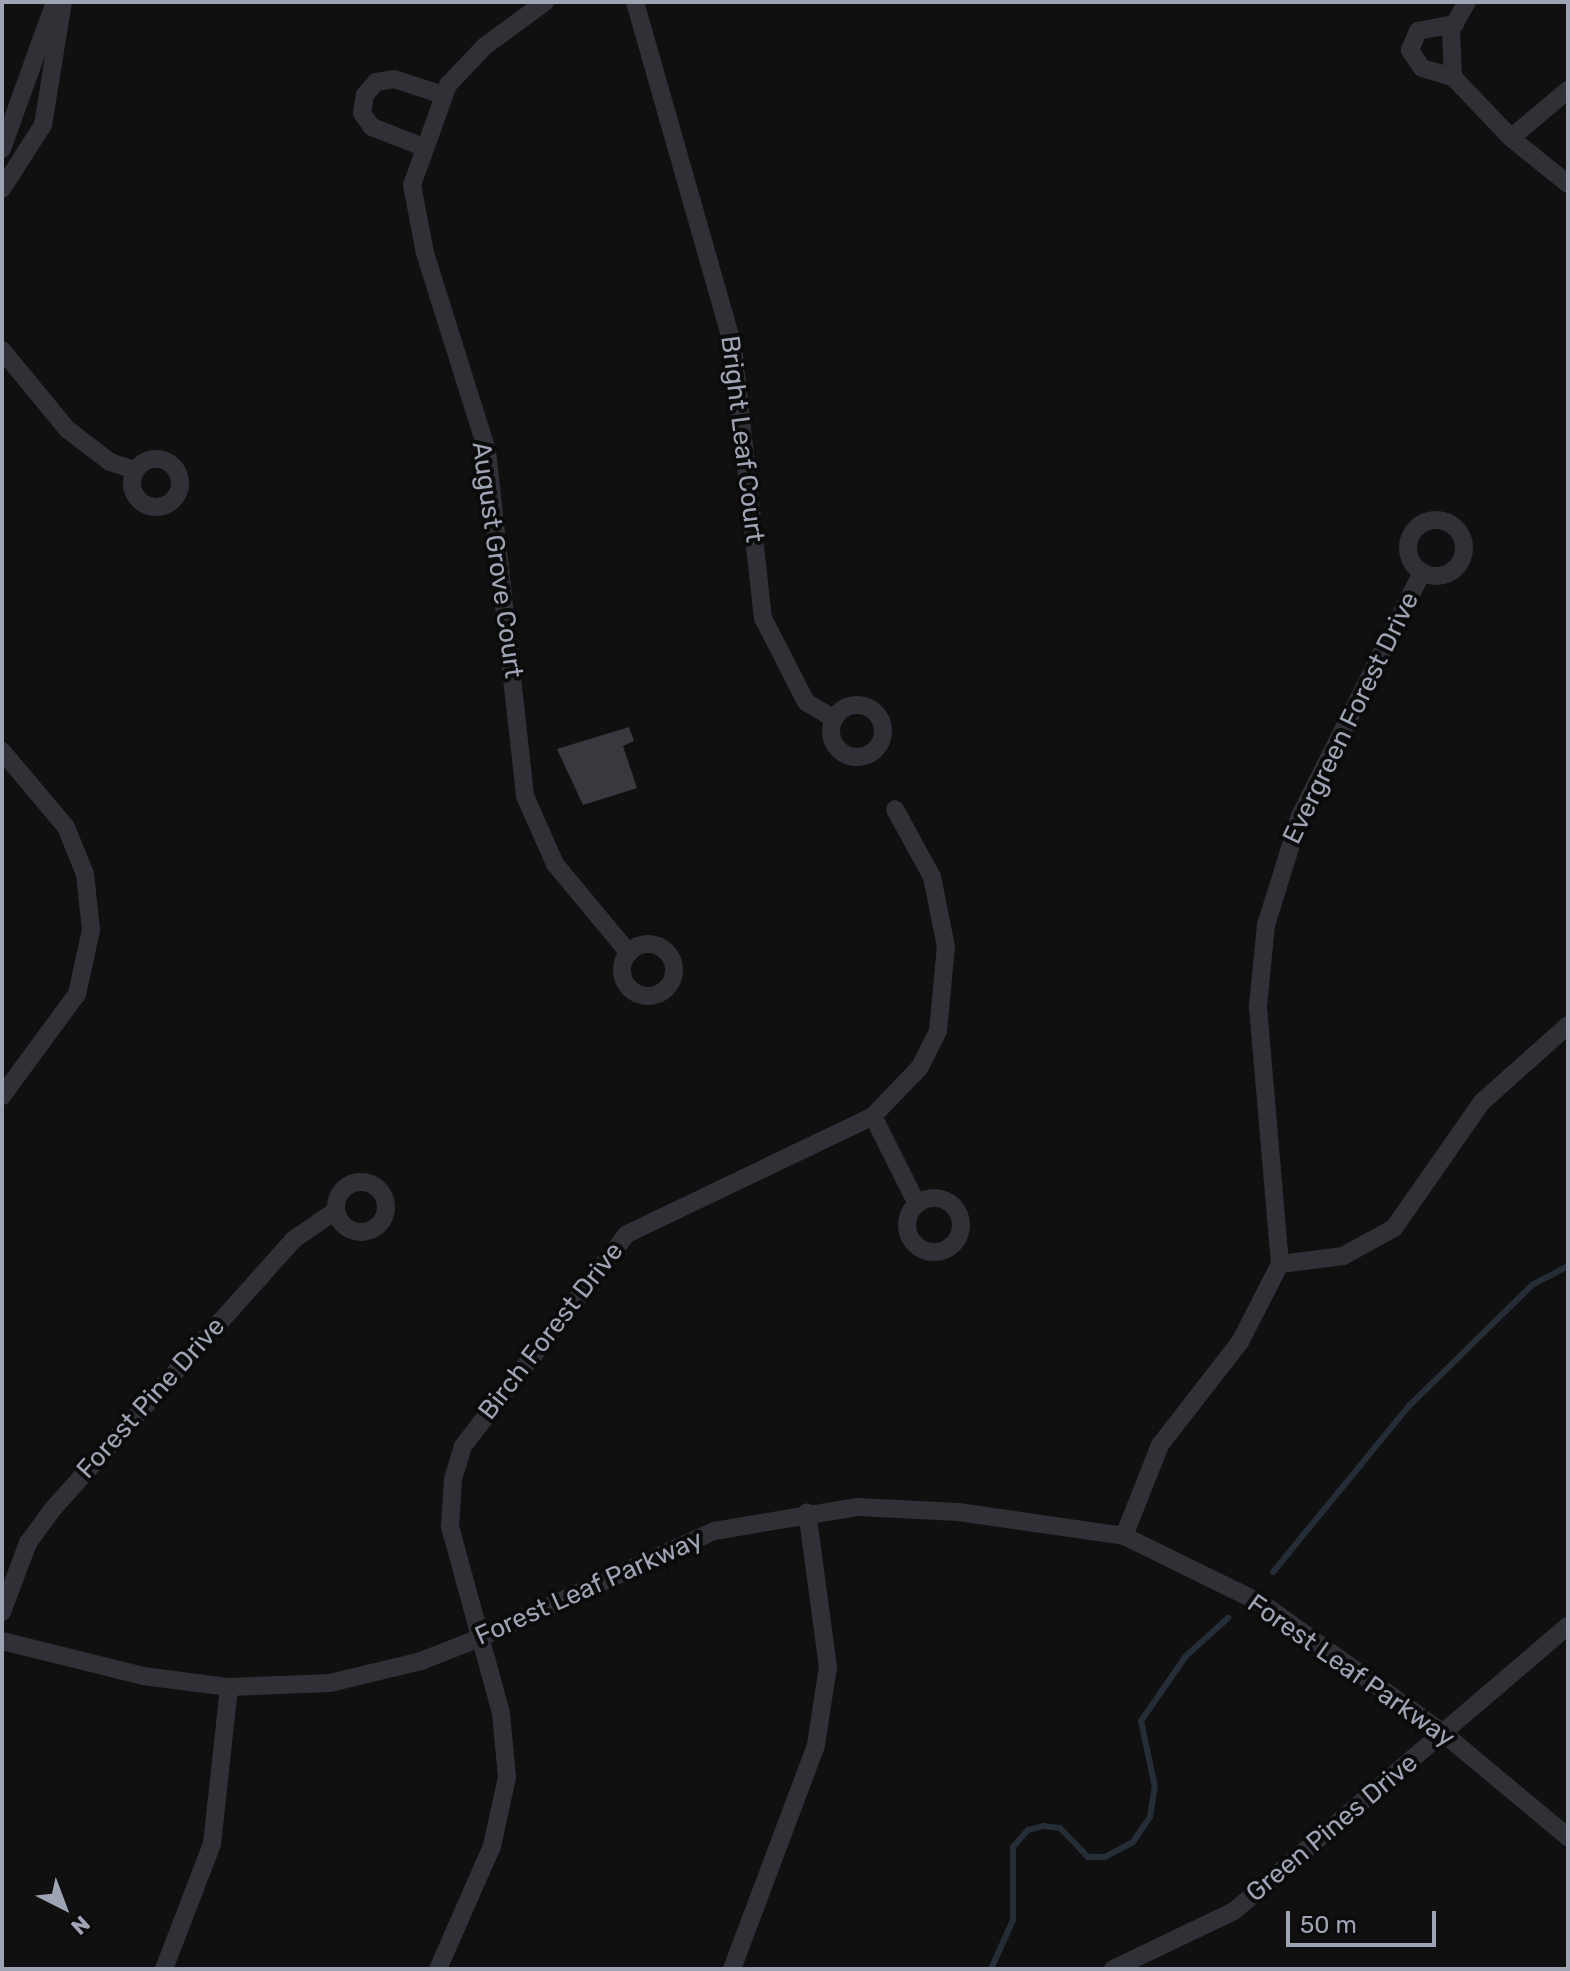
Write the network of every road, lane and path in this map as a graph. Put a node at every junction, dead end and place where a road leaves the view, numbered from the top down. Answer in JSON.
{"nodes":[{"id":1,"x":55,"y":2,"type":"edge"},
{"id":2,"x":63,"y":2,"type":"edge"},
{"id":3,"x":545,"y":2,"type":"edge"},
{"id":4,"x":635,"y":2,"type":"edge"},
{"id":5,"x":1467,"y":2,"type":"edge"},
{"id":6,"x":1455,"y":24,"type":"junction"},
{"id":7,"x":1453,"y":77,"type":"junction"},
{"id":8,"x":1568,"y":90,"type":"edge"},
{"id":9,"x":443,"y":95,"type":"junction"},
{"id":10,"x":1511,"y":138,"type":"junction"},
{"id":11,"x":423,"y":147,"type":"junction"},
{"id":12,"x":2,"y":149,"type":"edge"},
{"id":13,"x":1568,"y":184,"type":"edge"},
{"id":14,"x":2,"y":189,"type":"edge"},
{"id":15,"x":2,"y":350,"type":"edge"},
{"id":16,"x":135,"y":470,"type":"dead end"},
{"id":17,"x":1422,"y":572,"type":"dead end"},
{"id":18,"x":834,"y":719,"type":"dead end"},
{"id":19,"x":2,"y":751,"type":"edge"},
{"id":20,"x":895,"y":809,"type":"dead end"},
{"id":21,"x":629,"y":953,"type":"dead end"},
{"id":22,"x":1568,"y":1025,"type":"edge"},
{"id":23,"x":2,"y":1096,"type":"edge"},
{"id":24,"x":873,"y":1116,"type":"junction"},
{"id":25,"x":917,"y":1204,"type":"dead end"},
{"id":26,"x":335,"y":1211,"type":"dead end"},
{"id":27,"x":1280,"y":1264,"type":"junction"},
{"id":28,"x":807,"y":1512,"type":"junction"},
{"id":29,"x":1124,"y":1536,"type":"junction"},
{"id":30,"x":2,"y":1612,"type":"edge"},
{"id":31,"x":1568,"y":1626,"type":"edge"},
{"id":32,"x":477,"y":1639,"type":"junction"},
{"id":33,"x":2,"y":1641,"type":"edge"},
{"id":34,"x":229,"y":1687,"type":"junction"},
{"id":35,"x":1443,"y":1733,"type":"junction"},
{"id":36,"x":1568,"y":1837,"type":"edge"},
{"id":37,"x":164,"y":1969,"type":"edge"},
{"id":38,"x":438,"y":1969,"type":"edge"},
{"id":39,"x":732,"y":1969,"type":"edge"},
{"id":40,"x":1113,"y":1969,"type":"edge"}],
"edges":[{"from":1,"to":12,"type":"street"},
{"from":2,"to":14,"type":"street"},
{"from":3,"to":9,"type":"street","name":"August Grove Court"},
{"from":4,"to":18,"type":"street","name":"Bright Leaf Court"},
{"from":5,"to":6,"type":"street"},
{"from":6,"to":7,"type":"street"},
{"from":6,"to":7,"type":"street"},
{"from":7,"to":10,"type":"street"},
{"from":8,"to":10,"type":"street"},
{"from":9,"to":11,"type":"street","name":"August Grove Court"},
{"from":9,"to":11,"type":"street"},
{"from":10,"to":13,"type":"street"},
{"from":11,"to":21,"type":"street","name":"August Grove Court"},
{"from":15,"to":16,"type":"street"},
{"from":17,"to":27,"type":"street","name":"Evergreen Forest Drive"},
{"from":19,"to":23,"type":"street"},
{"from":20,"to":24,"type":"street","name":"Birch Forest Drive"},
{"from":22,"to":27,"type":"street"},
{"from":24,"to":25,"type":"street"},
{"from":24,"to":32,"type":"street","name":"Birch Forest Drive"},
{"from":26,"to":30,"type":"street","name":"Forest Pine Drive"},
{"from":27,"to":29,"type":"street"},
{"from":28,"to":29,"type":"street","name":"Forest Leaf Parkway"},
{"from":28,"to":32,"type":"street","name":"Forest Leaf Parkway"},
{"from":28,"to":39,"type":"street"},
{"from":29,"to":35,"type":"street","name":"Forest Leaf Parkway"},
{"from":31,"to":35,"type":"street","name":"Green Pines Drive"},
{"from":32,"to":34,"type":"street","name":"Forest Leaf Parkway"},
{"from":32,"to":38,"type":"street","name":"Birch Forest Drive"},
{"from":33,"to":34,"type":"street","name":"Forest Leaf Parkway"},
{"from":34,"to":37,"type":"street"},
{"from":35,"to":36,"type":"street","name":"Forest Leaf Parkway"},
{"from":35,"to":40,"type":"street","name":"Green Pines Drive"}]}
